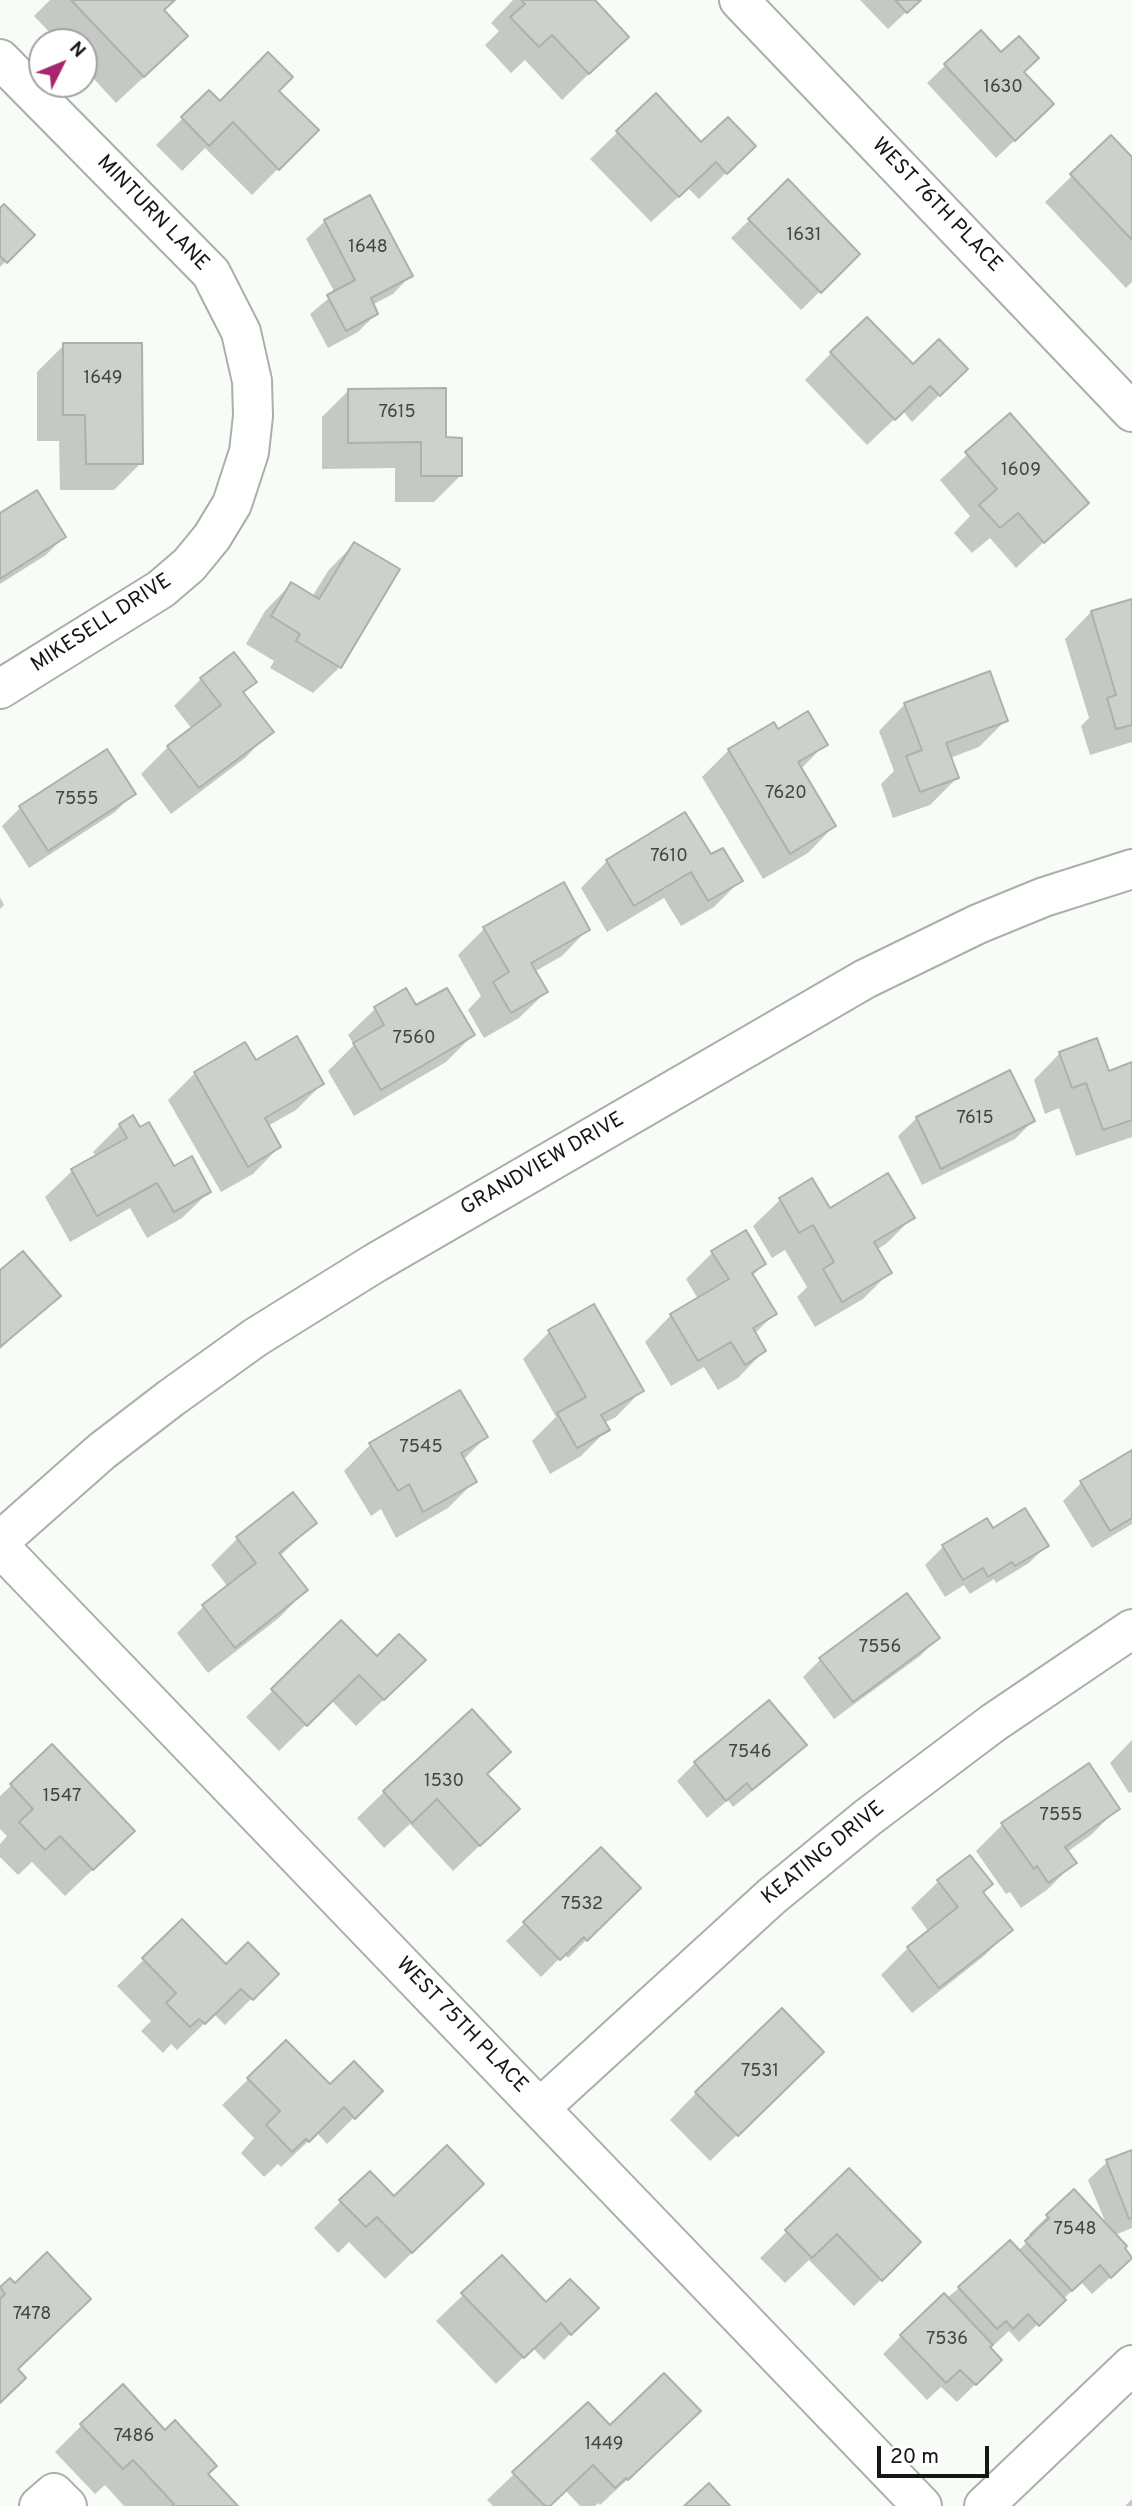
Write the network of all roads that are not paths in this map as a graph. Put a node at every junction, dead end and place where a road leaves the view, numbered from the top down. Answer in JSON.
{"nodes":[{"id":1,"x":739,"y":0,"type":"edge"},
{"id":2,"x":0,"y":60,"type":"edge"},
{"id":3,"x":252,"y":398,"type":"joint"},
{"id":4,"x":1132,"y":412,"type":"edge"},
{"id":5,"x":0,"y":689,"type":"edge"},
{"id":6,"x":1132,"y":869,"type":"edge"},
{"id":7,"x":0,"y":1541,"type":"edge"},
{"id":8,"x":0,"y":1547,"type":"edge"},
{"id":9,"x":1132,"y":1629,"type":"edge"},
{"id":10,"x":540,"y":2108,"type":"junction"},
{"id":11,"x":1132,"y":2365,"type":"edge"},
{"id":12,"x":39,"y":2506,"type":"edge"},
{"id":13,"x":66,"y":2506,"type":"edge"},
{"id":14,"x":922,"y":2506,"type":"edge"},
{"id":15,"x":984,"y":2506,"type":"edge"}],
"edges":[{"from":1,"to":4,"type":"street","name":"WEST 76TH PLACE"},
{"from":2,"to":3,"type":"street","name":"MINTURN LANE"},
{"from":3,"to":5,"type":"street","name":"MIKESELL DRIVE"},
{"from":6,"to":7,"type":"street","name":"GRANDVIEW DRIVE"},
{"from":8,"to":10,"type":"street","name":"WEST 75TH PLACE"},
{"from":9,"to":10,"type":"street","name":"KEATING DRIVE"},
{"from":10,"to":14,"type":"street","name":"WEST 75TH PLACE"},
{"from":11,"to":15,"type":"street"},
{"from":12,"to":13,"type":"street"}]}
